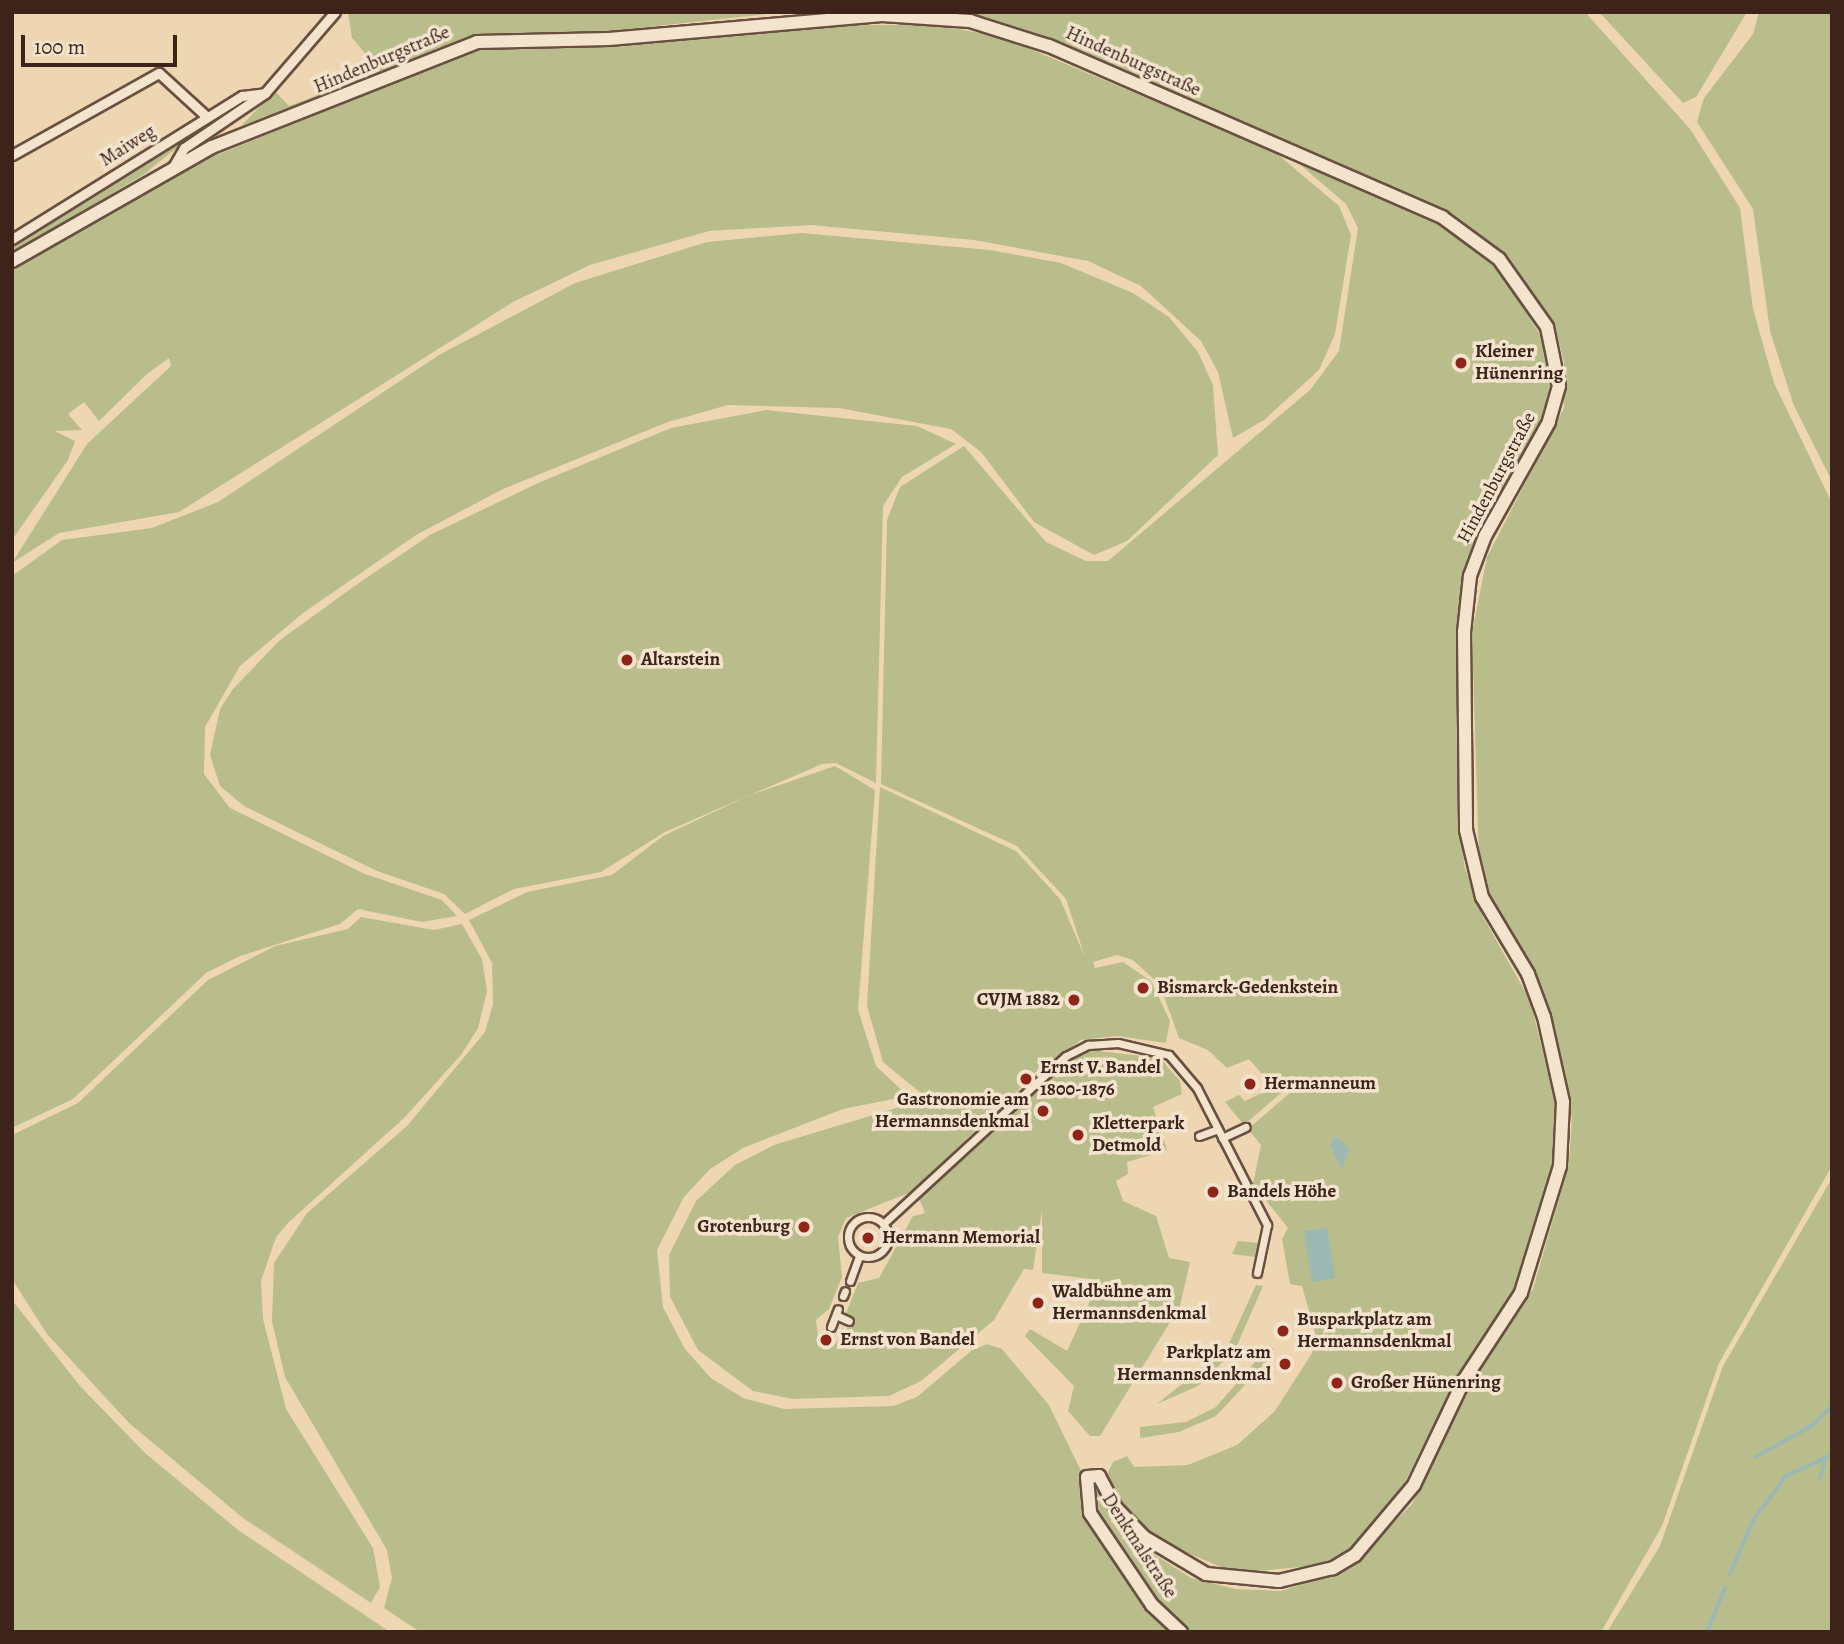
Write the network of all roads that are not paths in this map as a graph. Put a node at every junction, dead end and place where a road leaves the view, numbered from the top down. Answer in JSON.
{"nodes":[{"id":1,"x":335,"y":12,"type":"edge"},
{"id":2,"x":265,"y":93,"type":"junction"},
{"id":3,"x":206,"y":117,"type":"junction"},
{"id":4,"x":12,"y":155,"type":"edge"},
{"id":5,"x":173,"y":167,"type":"junction"},
{"id":6,"x":12,"y":239,"type":"edge"},
{"id":7,"x":12,"y":261,"type":"edge"},
{"id":8,"x":1246,"y":1127,"type":"dead end"},
{"id":9,"x":1218,"y":1129,"type":"junction"},
{"id":10,"x":1199,"y":1136,"type":"dead end"},
{"id":11,"x":1222,"y":1138,"type":"junction"},
{"id":12,"x":883,"y":1224,"type":"junction"},
{"id":13,"x":859,"y":1255,"type":"junction"},
{"id":14,"x":1257,"y":1273,"type":"dead end"},
{"id":15,"x":843,"y":1296,"type":"junction"},
{"id":16,"x":849,"y":1321,"type":"dead end"},
{"id":17,"x":831,"y":1327,"type":"dead end"},
{"id":18,"x":1091,"y":1474,"type":"joint"},
{"id":19,"x":1181,"y":1632,"type":"edge"}],
"edges":[{"from":1,"to":2,"type":"street","name":"Maiweg"},
{"from":2,"to":3,"type":"street","name":"Maiweg"},
{"from":2,"to":5,"type":"street","name":"Maiweg"},
{"from":3,"to":4,"type":"street"},
{"from":3,"to":6,"type":"street","name":"Maiweg"},
{"from":5,"to":7,"type":"main road","name":"Hindenburgstraße"},
{"from":5,"to":18,"type":"main road","name":"Hindenburgstraße"},
{"from":8,"to":11,"type":"street"},
{"from":9,"to":10,"type":"street"},
{"from":9,"to":11,"type":"street"},
{"from":9,"to":12,"type":"street"},
{"from":11,"to":14,"type":"street"},
{"from":12,"to":13,"type":"street"},
{"from":12,"to":13,"type":"street"},
{"from":13,"to":15,"type":"street"},
{"from":15,"to":16,"type":"street"},
{"from":15,"to":17,"type":"street"},
{"from":18,"to":19,"type":"main road","name":"Denkmalstraße"}]}
